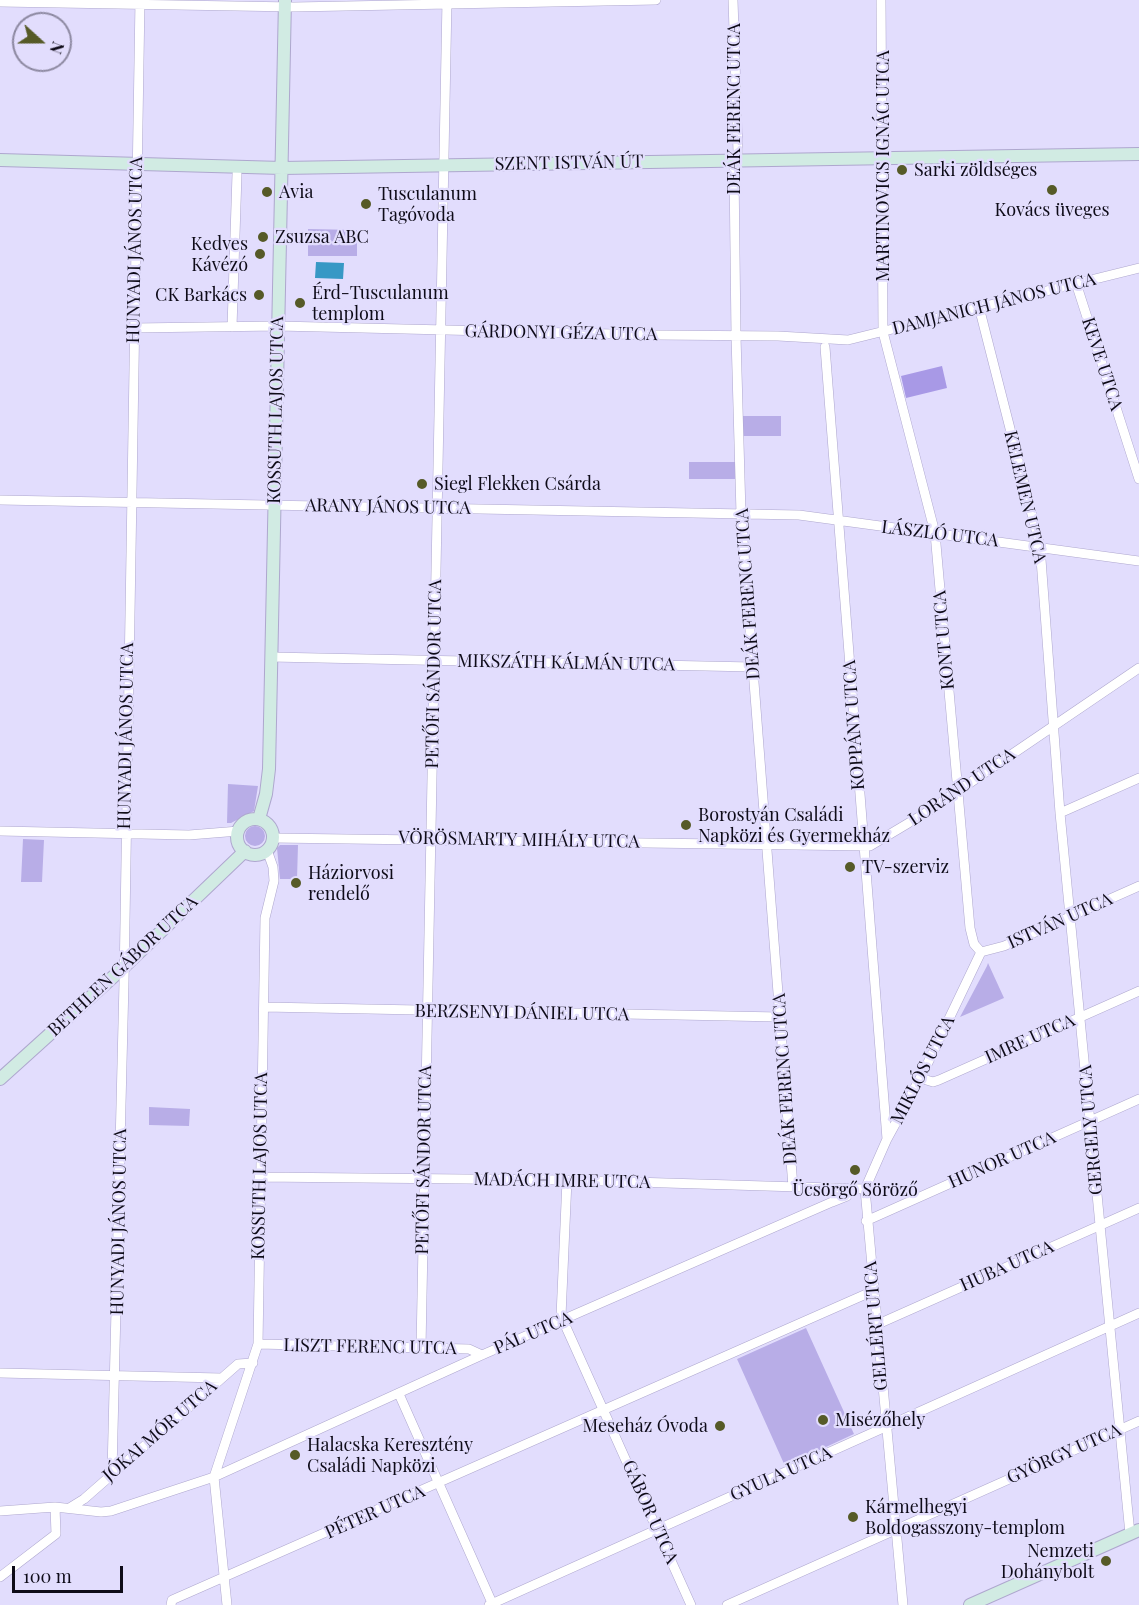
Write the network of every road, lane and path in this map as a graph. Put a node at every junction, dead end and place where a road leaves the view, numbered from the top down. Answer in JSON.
{"nodes":[{"id":1,"x":656,"y":0,"type":"edge"},
{"id":2,"x":733,"y":0,"type":"edge"},
{"id":3,"x":881,"y":0,"type":"edge"},
{"id":4,"x":0,"y":2,"type":"edge"},
{"id":5,"x":140,"y":2,"type":"edge"},
{"id":6,"x":447,"y":2,"type":"edge"},
{"id":7,"x":284,"y":3,"type":"edge"},
{"id":8,"x":1139,"y":154,"type":"edge"},
{"id":9,"x":884,"y":158,"type":"junction"},
{"id":10,"x":0,"y":160,"type":"edge"},
{"id":11,"x":735,"y":160,"type":"junction"},
{"id":12,"x":138,"y":163,"type":"junction"},
{"id":13,"x":444,"y":165,"type":"junction"},
{"id":14,"x":282,"y":168,"type":"junction"},
{"id":15,"x":237,"y":174,"type":"dead end"},
{"id":16,"x":1139,"y":268,"type":"edge"},
{"id":17,"x":1076,"y":283,"type":"junction"},
{"id":18,"x":979,"y":308,"type":"junction"},
{"id":19,"x":278,"y":326,"type":"junction"},
{"id":20,"x":134,"y":327,"type":"junction"},
{"id":21,"x":232,"y":327,"type":"junction"},
{"id":22,"x":440,"y":330,"type":"junction"},
{"id":23,"x":883,"y":332,"type":"junction"},
{"id":24,"x":736,"y":336,"type":"junction"},
{"id":25,"x":814,"y":339,"type":"junction"},
{"id":26,"x":848,"y":340,"type":"junction"},
{"id":27,"x":825,"y":347,"type":"junction"},
{"id":28,"x":1139,"y":479,"type":"edge"},
{"id":29,"x":0,"y":501,"type":"edge"},
{"id":30,"x":132,"y":501,"type":"junction"},
{"id":31,"x":274,"y":505,"type":"junction"},
{"id":32,"x":437,"y":508,"type":"junction"},
{"id":33,"x":741,"y":514,"type":"junction"},
{"id":34,"x":838,"y":521,"type":"junction"},
{"id":35,"x":935,"y":533,"type":"junction"},
{"id":36,"x":1040,"y":546,"type":"junction"},
{"id":37,"x":1139,"y":561,"type":"edge"},
{"id":38,"x":271,"y":657,"type":"junction"},
{"id":39,"x":434,"y":660,"type":"junction"},
{"id":40,"x":753,"y":667,"type":"junction"},
{"id":41,"x":1139,"y":668,"type":"edge"},
{"id":42,"x":1054,"y":726,"type":"junction"},
{"id":43,"x":1139,"y":778,"type":"edge"},
{"id":44,"x":957,"y":790,"type":"junction"},
{"id":45,"x":1060,"y":813,"type":"junction"},
{"id":46,"x":259,"y":819,"type":"junction"},
{"id":47,"x":0,"y":831,"type":"edge"},
{"id":48,"x":238,"y":831,"type":"junction"},
{"id":49,"x":124,"y":834,"type":"junction"},
{"id":50,"x":273,"y":838,"type":"junction"},
{"id":51,"x":430,"y":838,"type":"junction"},
{"id":52,"x":766,"y":844,"type":"junction"},
{"id":53,"x":863,"y":847,"type":"junction"},
{"id":54,"x":267,"y":850,"type":"junction"},
{"id":55,"x":245,"y":851,"type":"junction"},
{"id":56,"x":1139,"y":886,"type":"edge"},
{"id":57,"x":1071,"y":917,"type":"junction"},
{"id":58,"x":981,"y":952,"type":"junction"},
{"id":59,"x":124,"y":967,"type":"junction"},
{"id":60,"x":1139,"y":991,"type":"edge"},
{"id":61,"x":264,"y":1007,"type":"junction"},
{"id":62,"x":426,"y":1011,"type":"junction"},
{"id":63,"x":780,"y":1017,"type":"junction"},
{"id":64,"x":1080,"y":1017,"type":"junction"},
{"id":65,"x":920,"y":1078,"type":"junction"},
{"id":66,"x":0,"y":1079,"type":"edge"},
{"id":67,"x":1139,"y":1099,"type":"edge"},
{"id":68,"x":1091,"y":1120,"type":"junction"},
{"id":69,"x":887,"y":1139,"type":"junction"},
{"id":70,"x":259,"y":1177,"type":"junction"},
{"id":71,"x":425,"y":1178,"type":"junction"},
{"id":72,"x":567,"y":1180,"type":"junction"},
{"id":73,"x":793,"y":1187,"type":"junction"},
{"id":74,"x":849,"y":1189,"type":"junction"},
{"id":75,"x":865,"y":1189,"type":"junction"},
{"id":76,"x":1139,"y":1208,"type":"edge"},
{"id":77,"x":866,"y":1221,"type":"junction"},
{"id":78,"x":1099,"y":1226,"type":"junction"},
{"id":79,"x":873,"y":1291,"type":"junction"},
{"id":80,"x":1139,"y":1313,"type":"edge"},
{"id":81,"x":563,"y":1321,"type":"junction"},
{"id":82,"x":876,"y":1325,"type":"junction"},
{"id":83,"x":1109,"y":1326,"type":"junction"},
{"id":84,"x":258,"y":1344,"type":"junction"},
{"id":85,"x":421,"y":1348,"type":"junction"},
{"id":86,"x":482,"y":1355,"type":"junction"},
{"id":87,"x":253,"y":1363,"type":"junction"},
{"id":88,"x":0,"y":1373,"type":"edge"},
{"id":89,"x":115,"y":1376,"type":"junction"},
{"id":90,"x":221,"y":1378,"type":"junction"},
{"id":91,"x":399,"y":1394,"type":"junction"},
{"id":92,"x":604,"y":1410,"type":"junction"},
{"id":93,"x":1139,"y":1421,"type":"edge"},
{"id":94,"x":886,"y":1427,"type":"junction"},
{"id":95,"x":1119,"y":1430,"type":"junction"},
{"id":96,"x":112,"y":1472,"type":"junction"},
{"id":97,"x":214,"y":1477,"type":"junction"},
{"id":98,"x":438,"y":1484,"type":"junction"},
{"id":99,"x":55,"y":1507,"type":"junction"},
{"id":100,"x":71,"y":1507,"type":"junction"},
{"id":101,"x":0,"y":1511,"type":"edge"},
{"id":102,"x":657,"y":1529,"type":"junction"},
{"id":103,"x":896,"y":1529,"type":"junction"},
{"id":104,"x":1134,"y":1532,"type":"edge"},
{"id":105,"x":0,"y":1577,"type":"edge"},
{"id":106,"x":224,"y":1579,"type":"junction"},
{"id":107,"x":171,"y":1602,"type":"edge"},
{"id":108,"x":987,"y":1602,"type":"edge"},
{"id":109,"x":491,"y":1604,"type":"edge"},
{"id":110,"x":227,"y":1605,"type":"edge"},
{"id":111,"x":691,"y":1605,"type":"edge"},
{"id":112,"x":727,"y":1605,"type":"edge"},
{"id":113,"x":903,"y":1605,"type":"edge"},
{"id":114,"x":970,"y":1605,"type":"edge"}],
"edges":[{"from":1,"to":6,"type":"street"},
{"from":2,"to":11,"type":"street","name":"DEÁK FERENC UTCA"},
{"from":3,"to":9,"type":"street","name":"MARTINOVICS IGNÁC UTCA"},
{"from":4,"to":5,"type":"street"},
{"from":5,"to":7,"type":"street"},
{"from":5,"to":12,"type":"street","name":"HUNYADI JÁNOS UTCA"},
{"from":6,"to":7,"type":"street"},
{"from":6,"to":13,"type":"street","name":"PETŐFI SÁNDOR UTCA"},
{"from":7,"to":14,"type":"street","name":"KOSSUTH LAJOS UTCA"},
{"from":8,"to":9,"type":"street","name":"SZENT ISTVÁN ÚT"},
{"from":9,"to":11,"type":"street","name":"SZENT ISTVÁN ÚT"},
{"from":9,"to":23,"type":"street","name":"MARTINOVICS IGNÁC UTCA"},
{"from":10,"to":12,"type":"street","name":"SZENT ISTVÁN ÚT"},
{"from":11,"to":13,"type":"street","name":"SZENT ISTVÁN ÚT"},
{"from":11,"to":24,"type":"street","name":"DEÁK FERENC UTCA"},
{"from":12,"to":14,"type":"street","name":"SZENT ISTVÁN ÚT"},
{"from":12,"to":20,"type":"street","name":"HUNYADI JÁNOS UTCA"},
{"from":13,"to":14,"type":"street","name":"SZENT ISTVÁN ÚT"},
{"from":13,"to":22,"type":"street","name":"PETŐFI SÁNDOR UTCA"},
{"from":14,"to":19,"type":"street","name":"KOSSUTH LAJOS UTCA"},
{"from":15,"to":21,"type":"street"},
{"from":16,"to":17,"type":"street","name":"DAMJANICH JÁNOS UTCA"},
{"from":17,"to":18,"type":"street","name":"DAMJANICH JÁNOS UTCA"},
{"from":17,"to":28,"type":"street","name":"KEVE UTCA"},
{"from":18,"to":23,"type":"street","name":"DAMJANICH JÁNOS UTCA"},
{"from":18,"to":36,"type":"street","name":"KELEMEN UTCA"},
{"from":19,"to":21,"type":"street","name":"GÁRDONYI GÉZA UTCA"},
{"from":19,"to":22,"type":"street","name":"GÁRDONYI GÉZA UTCA"},
{"from":19,"to":31,"type":"street","name":"KOSSUTH LAJOS UTCA"},
{"from":20,"to":21,"type":"street","name":"GÁRDONYI GÉZA UTCA"},
{"from":20,"to":30,"type":"street","name":"HUNYADI JÁNOS UTCA"},
{"from":22,"to":24,"type":"street","name":"GÁRDONYI GÉZA UTCA"},
{"from":22,"to":32,"type":"street","name":"PETŐFI SÁNDOR UTCA"},
{"from":23,"to":26,"type":"street","name":"DAMJANICH JÁNOS UTCA"},
{"from":23,"to":35,"type":"street","name":"KONT UTCA"},
{"from":24,"to":25,"type":"street","name":"DAMJANICH JÁNOS UTCA"},
{"from":24,"to":33,"type":"street","name":"DEÁK FERENC UTCA"},
{"from":25,"to":26,"type":"street","name":"DAMJANICH JÁNOS UTCA"},
{"from":25,"to":27,"type":"street"},
{"from":26,"to":27,"type":"street","name":"DAMJANICH JÁNOS UTCA"},
{"from":27,"to":34,"type":"street","name":"KOPPÁNY UTCA"},
{"from":29,"to":30,"type":"street","name":"ARANY JÁNOS UTCA"},
{"from":30,"to":31,"type":"street","name":"ARANY JÁNOS UTCA"},
{"from":30,"to":49,"type":"street","name":"HUNYADI JÁNOS UTCA"},
{"from":31,"to":32,"type":"street","name":"ARANY JÁNOS UTCA"},
{"from":31,"to":38,"type":"street","name":"KOSSUTH LAJOS UTCA"},
{"from":32,"to":33,"type":"street","name":"ARANY JÁNOS UTCA"},
{"from":32,"to":39,"type":"street","name":"PETŐFI SÁNDOR UTCA"},
{"from":33,"to":34,"type":"street","name":"LÁSZLÓ UTCA"},
{"from":33,"to":40,"type":"street","name":"DEÁK FERENC UTCA"},
{"from":34,"to":35,"type":"street","name":"LÁSZLÓ UTCA"},
{"from":34,"to":53,"type":"street","name":"KOPPÁNY UTCA"},
{"from":35,"to":36,"type":"street","name":"LÁSZLÓ UTCA"},
{"from":35,"to":44,"type":"street","name":"KONT UTCA"},
{"from":36,"to":37,"type":"street","name":"LÁSZLÓ UTCA"},
{"from":36,"to":42,"type":"street","name":"KELEMEN UTCA"},
{"from":38,"to":39,"type":"street","name":"MIKSZÁTH KÁLMÁN UTCA"},
{"from":38,"to":46,"type":"street","name":"KOSSUTH LAJOS UTCA"},
{"from":39,"to":40,"type":"street","name":"MIKSZÁTH KÁLMÁN UTCA"},
{"from":39,"to":51,"type":"street","name":"PETŐFI SÁNDOR UTCA"},
{"from":40,"to":52,"type":"street","name":"DEÁK FERENC UTCA"},
{"from":41,"to":42,"type":"street","name":"LORÁND UTCA"},
{"from":42,"to":44,"type":"street","name":"LORÁND UTCA"},
{"from":42,"to":45,"type":"street","name":"GERGELY UTCA"},
{"from":43,"to":45,"type":"street"},
{"from":44,"to":53,"type":"street","name":"LORÁND UTCA"},
{"from":44,"to":58,"type":"street","name":"KONT UTCA"},
{"from":45,"to":57,"type":"street","name":"GERGELY UTCA"},
{"from":46,"to":48,"type":"street"},
{"from":46,"to":50,"type":"street"},
{"from":47,"to":49,"type":"street"},
{"from":48,"to":49,"type":"street"},
{"from":48,"to":55,"type":"street"},
{"from":49,"to":59,"type":"street","name":"HUNYADI JÁNOS UTCA"},
{"from":50,"to":51,"type":"street","name":"VÖRÖSMARTY MIHÁLY UTCA"},
{"from":50,"to":54,"type":"street"},
{"from":51,"to":52,"type":"street","name":"VÖRÖSMARTY MIHÁLY UTCA"},
{"from":51,"to":62,"type":"street","name":"PETŐFI SÁNDOR UTCA"},
{"from":52,"to":53,"type":"street","name":"LORÁND UTCA"},
{"from":52,"to":63,"type":"street","name":"DEÁK FERENC UTCA"},
{"from":53,"to":69,"type":"street","name":"KOPPÁNY UTCA"},
{"from":54,"to":55,"type":"street"},
{"from":54,"to":61,"type":"street","name":"KOSSUTH LAJOS UTCA"},
{"from":55,"to":59,"type":"street","name":"BETHLEN GÁBOR UTCA"},
{"from":56,"to":57,"type":"street","name":"ISTVÁN UTCA"},
{"from":57,"to":58,"type":"street","name":"ISTVÁN UTCA"},
{"from":57,"to":64,"type":"street","name":"GERGELY UTCA"},
{"from":58,"to":65,"type":"street","name":"MIKLÓS UTCA"},
{"from":59,"to":66,"type":"street","name":"BETHLEN GÁBOR UTCA"},
{"from":59,"to":89,"type":"street","name":"HUNYADI JÁNOS UTCA"},
{"from":60,"to":64,"type":"street","name":"IMRE UTCA"},
{"from":61,"to":62,"type":"street","name":"BERZSENYI DÁNIEL UTCA"},
{"from":61,"to":70,"type":"street","name":"KOSSUTH LAJOS UTCA"},
{"from":62,"to":63,"type":"street","name":"BERZSENYI DÁNIEL UTCA"},
{"from":62,"to":71,"type":"street","name":"PETŐFI SÁNDOR UTCA"},
{"from":63,"to":73,"type":"street","name":"DEÁK FERENC UTCA"},
{"from":64,"to":65,"type":"street","name":"IMRE UTCA"},
{"from":64,"to":68,"type":"street","name":"GERGELY UTCA"},
{"from":65,"to":69,"type":"street","name":"MIKLÓS UTCA"},
{"from":67,"to":68,"type":"street","name":"HUNOR UTCA"},
{"from":68,"to":77,"type":"street","name":"HUNOR UTCA"},
{"from":68,"to":78,"type":"street","name":"GERGELY UTCA"},
{"from":69,"to":75,"type":"street","name":"MIKLÓS UTCA"},
{"from":70,"to":71,"type":"street","name":"MADÁCH IMRE UTCA"},
{"from":70,"to":84,"type":"street","name":"KOSSUTH LAJOS UTCA"},
{"from":71,"to":72,"type":"street","name":"MADÁCH IMRE UTCA"},
{"from":71,"to":85,"type":"street","name":"PETŐFI SÁNDOR UTCA"},
{"from":72,"to":73,"type":"street","name":"MADÁCH IMRE UTCA"},
{"from":72,"to":81,"type":"street"},
{"from":73,"to":74,"type":"street","name":"MADÁCH IMRE UTCA"},
{"from":74,"to":75,"type":"street","name":"MADÁCH IMRE UTCA"},
{"from":74,"to":81,"type":"street","name":"PÁL UTCA"},
{"from":75,"to":77,"type":"street","name":"GELLÉRT UTCA"},
{"from":76,"to":78,"type":"street","name":"HUBA UTCA"},
{"from":77,"to":79,"type":"street","name":"GELLÉRT UTCA"},
{"from":78,"to":82,"type":"street","name":"HUBA UTCA"},
{"from":78,"to":83,"type":"street","name":"GERGELY UTCA"},
{"from":79,"to":82,"type":"street","name":"GELLÉRT UTCA"},
{"from":79,"to":92,"type":"street","name":"PÉTER UTCA"},
{"from":80,"to":83,"type":"street","name":"GYULA UTCA"},
{"from":81,"to":86,"type":"street","name":"PÁL UTCA"},
{"from":81,"to":92,"type":"street","name":"GÁBOR UTCA"},
{"from":82,"to":94,"type":"street","name":"GELLÉRT UTCA"},
{"from":83,"to":94,"type":"street","name":"GYULA UTCA"},
{"from":83,"to":95,"type":"street","name":"GERGELY UTCA"},
{"from":84,"to":85,"type":"street","name":"LISZT FERENC UTCA"},
{"from":84,"to":87,"type":"street","name":"KOSSUTH LAJOS UTCA"},
{"from":85,"to":86,"type":"street","name":"LISZT FERENC UTCA"},
{"from":86,"to":91,"type":"street","name":"PÁL UTCA"},
{"from":87,"to":90,"type":"street","name":"JÓKAI MÓR UTCA"},
{"from":87,"to":97,"type":"street","name":"KOSSUTH LAJOS UTCA"},
{"from":88,"to":89,"type":"street"},
{"from":89,"to":90,"type":"street"},
{"from":89,"to":96,"type":"street","name":"HUNYADI JÁNOS UTCA"},
{"from":90,"to":96,"type":"street","name":"JÓKAI MÓR UTCA"},
{"from":91,"to":97,"type":"street","name":"PÁL UTCA"},
{"from":91,"to":98,"type":"street"},
{"from":92,"to":98,"type":"street","name":"PÉTER UTCA"},
{"from":92,"to":102,"type":"street","name":"GÁBOR UTCA"},
{"from":93,"to":95,"type":"street","name":"GYÖRGY UTCA"},
{"from":94,"to":102,"type":"street","name":"GYULA UTCA"},
{"from":94,"to":103,"type":"street","name":"GELLÉRT UTCA"},
{"from":95,"to":103,"type":"street","name":"GYÖRGY UTCA"},
{"from":95,"to":104,"type":"street","name":"GERGELY UTCA"},
{"from":96,"to":100,"type":"street","name":"JÓKAI MÓR UTCA"},
{"from":97,"to":100,"type":"street","name":"PÁL UTCA"},
{"from":97,"to":106,"type":"street"},
{"from":98,"to":106,"type":"street","name":"PÉTER UTCA"},
{"from":98,"to":109,"type":"street"},
{"from":99,"to":100,"type":"street","name":"PÁL UTCA"},
{"from":99,"to":101,"type":"street","name":"PÁL UTCA"},
{"from":99,"to":105,"type":"street"},
{"from":102,"to":109,"type":"street","name":"GYULA UTCA"},
{"from":102,"to":111,"type":"street","name":"GÁBOR UTCA"},
{"from":103,"to":112,"type":"street","name":"GYÖRGY UTCA"},
{"from":103,"to":113,"type":"street","name":"GELLÉRT UTCA"},
{"from":104,"to":108,"type":"street"},
{"from":106,"to":107,"type":"street","name":"PÉTER UTCA"},
{"from":106,"to":110,"type":"street"},
{"from":108,"to":114,"type":"street"}]}
